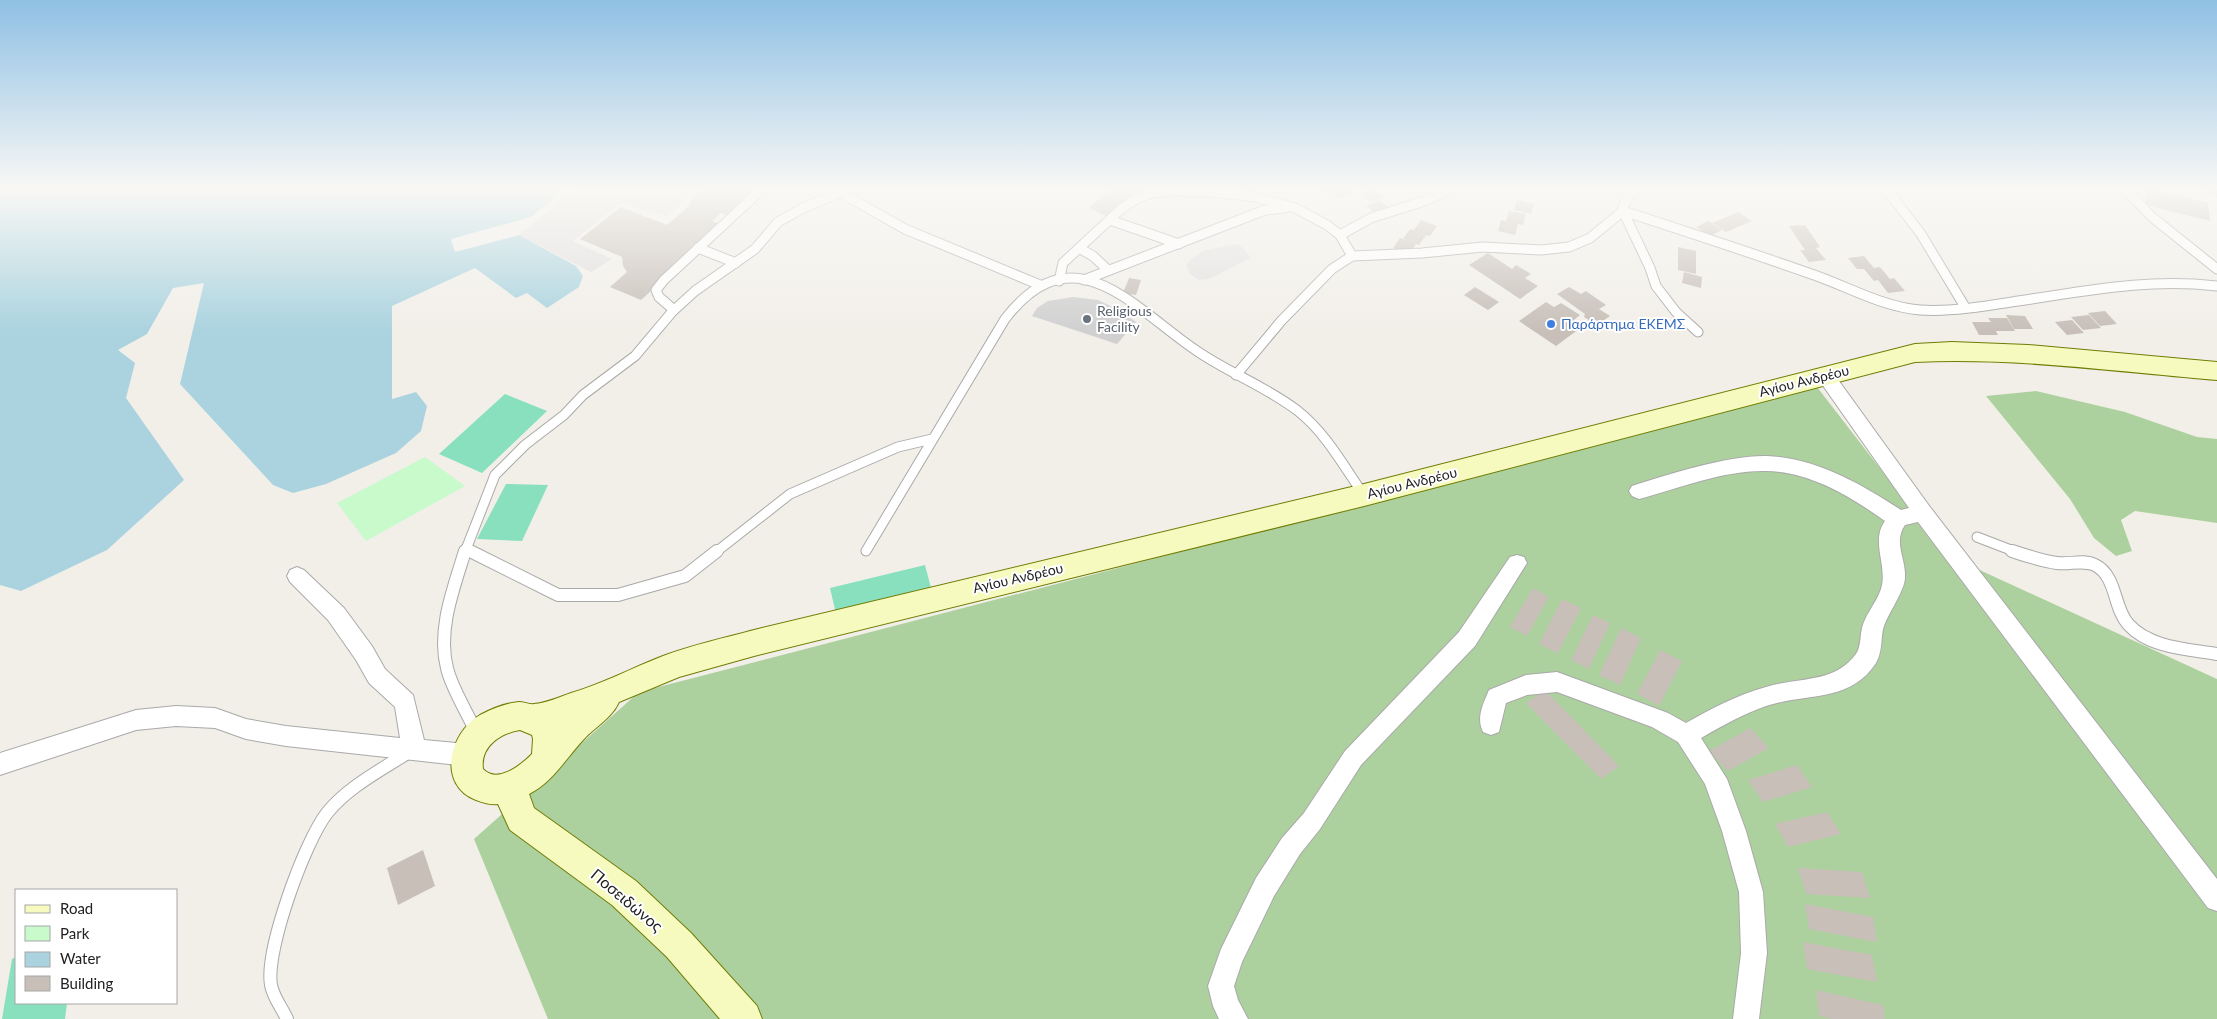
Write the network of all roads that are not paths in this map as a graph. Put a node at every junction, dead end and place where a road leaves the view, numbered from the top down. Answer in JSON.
{"nodes":[{"id":1,"x":709,"y":238,"type":"edge"},
{"id":2,"x":765,"y":238,"type":"edge"},
{"id":3,"x":926,"y":238,"type":"edge"},
{"id":4,"x":1091,"y":238,"type":"edge"},
{"id":5,"x":1160,"y":238,"type":"edge"},
{"id":6,"x":1195,"y":238,"type":"edge"},
{"id":7,"x":1341,"y":238,"type":"edge"},
{"id":8,"x":1591,"y":238,"type":"edge"},
{"id":9,"x":1636,"y":238,"type":"edge"},
{"id":10,"x":1705,"y":238,"type":"edge"},
{"id":11,"x":1923,"y":238,"type":"edge"},
{"id":12,"x":2178,"y":238,"type":"edge"},
{"id":13,"x":1179,"y":244,"type":"junction"},
{"id":14,"x":698,"y":248,"type":"junction"},
{"id":15,"x":1079,"y":248,"type":"junction"},
{"id":16,"x":1352,"y":256,"type":"junction"},
{"id":17,"x":736,"y":263,"type":"junction"},
{"id":18,"x":2217,"y":269,"type":"edge"},
{"id":19,"x":1108,"y":270,"type":"junction"},
{"id":20,"x":1084,"y":280,"type":"junction"},
{"id":21,"x":1059,"y":281,"type":"junction"},
{"id":22,"x":1040,"y":285,"type":"junction"},
{"id":23,"x":2217,"y":286,"type":"edge"},
{"id":24,"x":1965,"y":307,"type":"junction"},
{"id":25,"x":674,"y":310,"type":"junction"},
{"id":26,"x":1698,"y":332,"type":"dead end"},
{"id":27,"x":2217,"y":371,"type":"edge"},
{"id":28,"x":1236,"y":375,"type":"junction"},
{"id":29,"x":1825,"y":376,"type":"junction"},
{"id":30,"x":932,"y":439,"type":"junction"},
{"id":31,"x":1639,"y":491,"type":"dead end"},
{"id":32,"x":1364,"y":495,"type":"junction"},
{"id":33,"x":1923,"y":513,"type":"junction"},
{"id":34,"x":1898,"y":518,"type":"junction"},
{"id":35,"x":1977,"y":537,"type":"dead end"},
{"id":36,"x":466,"y":549,"type":"junction"},
{"id":37,"x":866,"y":551,"type":"dead end"},
{"id":38,"x":1517,"y":563,"type":"dead end"},
{"id":39,"x":297,"y":576,"type":"dead end"},
{"id":40,"x":2217,"y":654,"type":"edge"},
{"id":41,"x":616,"y":690,"type":"junction"},
{"id":42,"x":535,"y":718,"type":"junction"},
{"id":43,"x":1491,"y":725,"type":"dead end"},
{"id":44,"x":1686,"y":735,"type":"junction"},
{"id":45,"x":472,"y":745,"type":"junction"},
{"id":46,"x":414,"y":748,"type":"junction"},
{"id":47,"x":547,"y":758,"type":"junction"},
{"id":48,"x":0,"y":764,"type":"edge"},
{"id":49,"x":511,"y":787,"type":"junction"},
{"id":50,"x":2217,"y":899,"type":"edge"},
{"id":51,"x":287,"y":1019,"type":"edge"},
{"id":52,"x":744,"y":1019,"type":"edge"},
{"id":53,"x":1235,"y":1019,"type":"edge"},
{"id":54,"x":1746,"y":1019,"type":"edge"}],
"edges":[{"from":1,"to":14,"type":"lane"},
{"from":2,"to":17,"type":"lane"},
{"from":3,"to":22,"type":"lane"},
{"from":4,"to":15,"type":"lane"},
{"from":5,"to":13,"type":"lane"},
{"from":6,"to":13,"type":"lane"},
{"from":7,"to":16,"type":"lane"},
{"from":8,"to":16,"type":"lane"},
{"from":9,"to":26,"type":"lane"},
{"from":10,"to":24,"type":"lane"},
{"from":11,"to":24,"type":"lane"},
{"from":12,"to":18,"type":"lane"},
{"from":13,"to":19,"type":"lane"},
{"from":14,"to":17,"type":"lane"},
{"from":14,"to":25,"type":"lane"},
{"from":15,"to":19,"type":"lane"},
{"from":15,"to":21,"type":"lane"},
{"from":16,"to":28,"type":"lane"},
{"from":17,"to":25,"type":"lane"},
{"from":19,"to":20,"type":"lane"},
{"from":20,"to":21,"type":"lane"},
{"from":20,"to":28,"type":"lane"},
{"from":21,"to":22,"type":"lane"},
{"from":22,"to":30,"type":"lane"},
{"from":23,"to":24,"type":"lane"},
{"from":25,"to":36,"type":"lane"},
{"from":27,"to":29,"type":"main road","name":"Αγίου Ανδρέου"},
{"from":28,"to":32,"type":"lane"},
{"from":29,"to":32,"type":"main road","name":"Αγίου Ανδρέου"},
{"from":29,"to":33,"type":"street"},
{"from":30,"to":36,"type":"lane"},
{"from":30,"to":37,"type":"lane"},
{"from":31,"to":34,"type":"street"},
{"from":32,"to":41,"type":"main road","name":"Αγίου Ανδρέου"},
{"from":33,"to":34,"type":"street"},
{"from":33,"to":50,"type":"street"},
{"from":34,"to":44,"type":"street"},
{"from":35,"to":40,"type":"lane"},
{"from":36,"to":45,"type":"lane"},
{"from":38,"to":53,"type":"street"},
{"from":39,"to":46,"type":"street"},
{"from":41,"to":42,"type":"main road","name":"Αγίου Ανδρέου"},
{"from":41,"to":47,"type":"main road","name":"Αγίου Ανδρέου"},
{"from":42,"to":45,"type":"main road","name":"Αγίου Ανδρέου"},
{"from":42,"to":47,"type":"main road"},
{"from":43,"to":44,"type":"street"},
{"from":44,"to":54,"type":"street"},
{"from":45,"to":46,"type":"street"},
{"from":45,"to":49,"type":"main road","name":"Αγίου Ανδρέου"},
{"from":46,"to":48,"type":"street"},
{"from":46,"to":51,"type":"lane"},
{"from":47,"to":49,"type":"main road","name":"Αγίου Ανδρέου"},
{"from":49,"to":52,"type":"main road","name":"Ποσειδώνος"}]}
